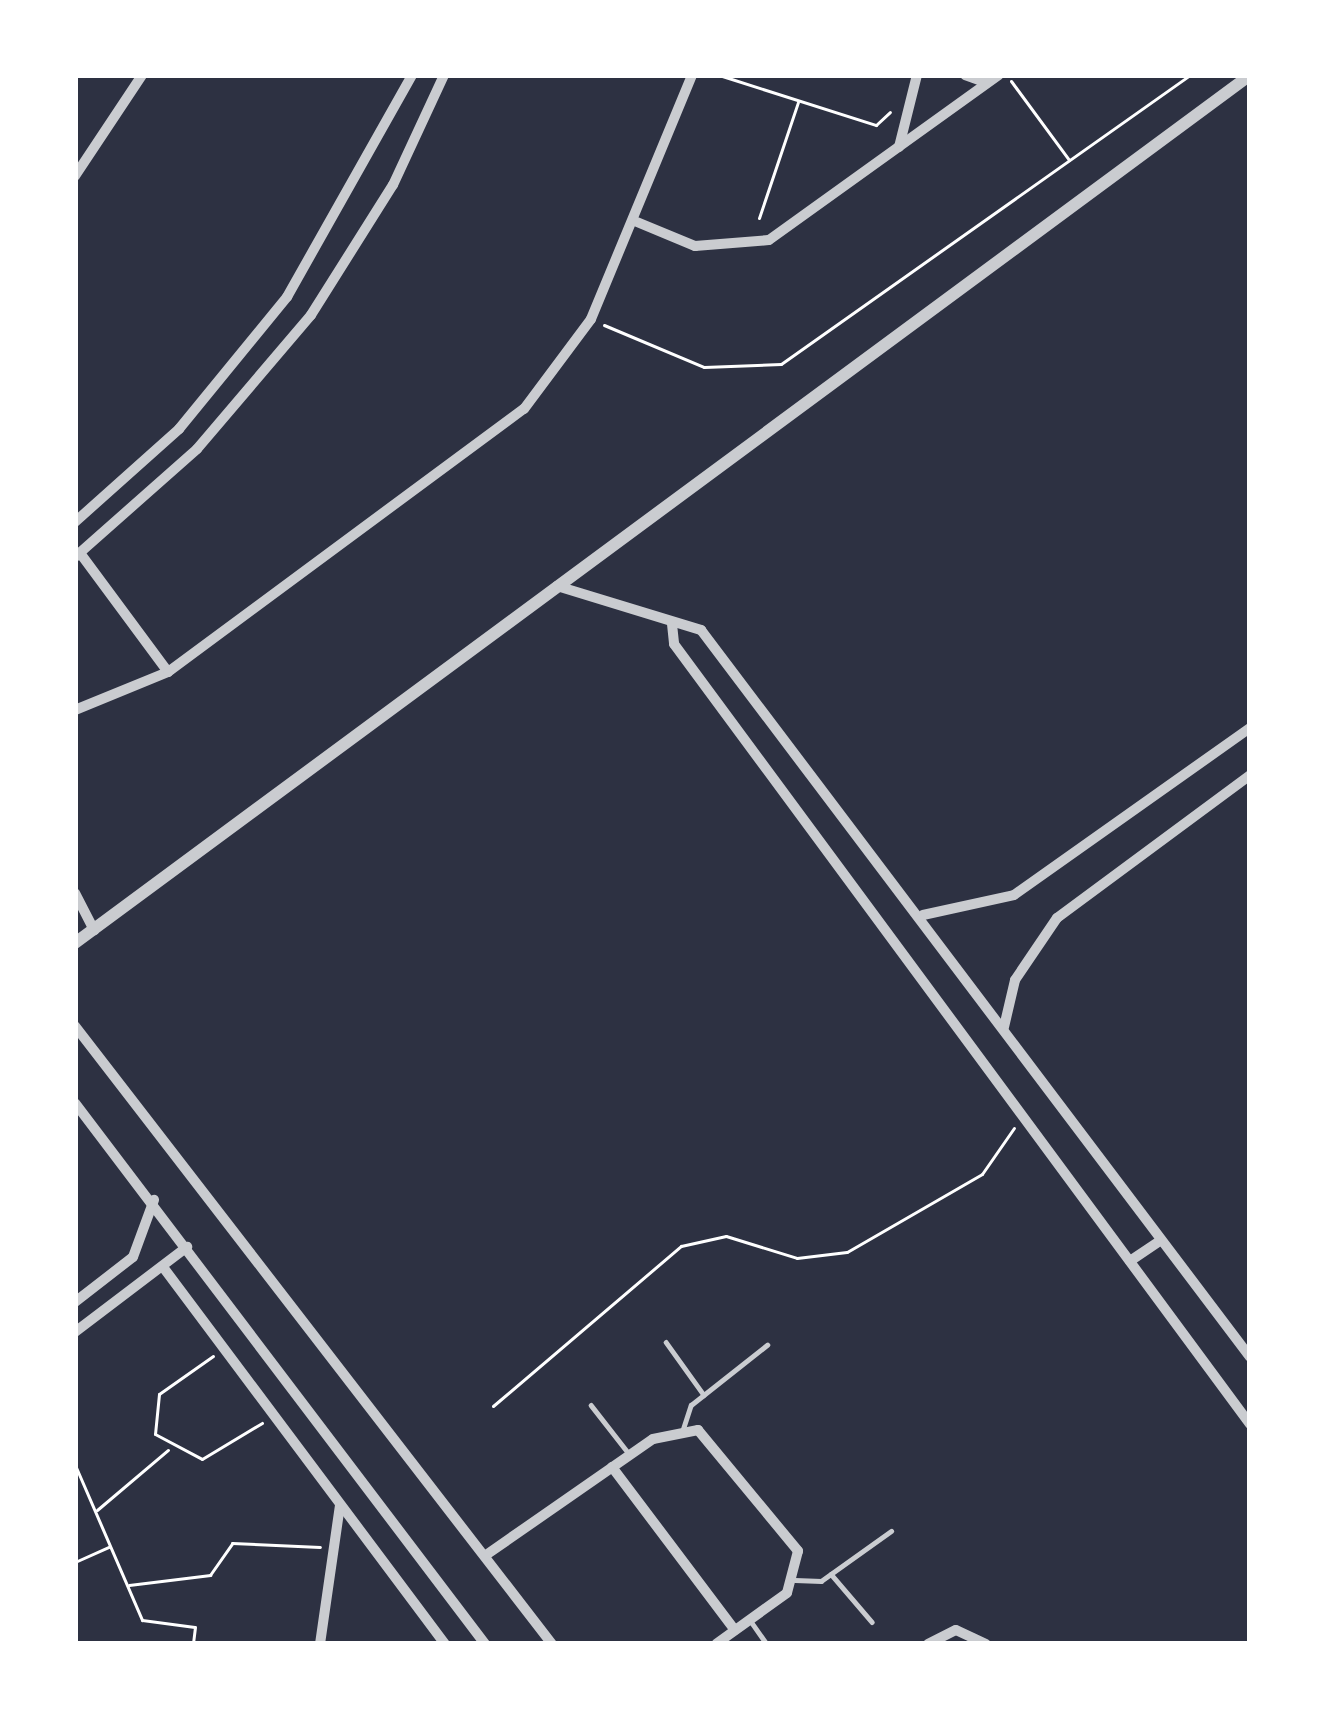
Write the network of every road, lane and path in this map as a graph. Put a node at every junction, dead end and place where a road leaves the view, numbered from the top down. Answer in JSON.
{"nodes":[{"id":1,"x":142,"y":75,"type":"edge"},
{"id":2,"x":412,"y":75,"type":"edge"},
{"id":3,"x":444,"y":75,"type":"edge"},
{"id":4,"x":692,"y":75,"type":"edge"},
{"id":5,"x":719,"y":75,"type":"edge"},
{"id":6,"x":917,"y":75,"type":"edge"},
{"id":7,"x":965,"y":75,"type":"edge"},
{"id":8,"x":1003,"y":75,"type":"edge"},
{"id":9,"x":1190,"y":75,"type":"edge"},
{"id":10,"x":1250,"y":75,"type":"edge"},
{"id":11,"x":987,"y":83,"type":"junction"},
{"id":12,"x":799,"y":100,"type":"junction"},
{"id":13,"x":907,"y":117,"type":"junction"},
{"id":14,"x":899,"y":148,"type":"junction"},
{"id":15,"x":1070,"y":162,"type":"junction"},
{"id":16,"x":75,"y":176,"type":"edge"},
{"id":17,"x":759,"y":218,"type":"dead end"},
{"id":18,"x":637,"y":222,"type":"junction"},
{"id":19,"x":591,"y":319,"type":"junction"},
{"id":20,"x":245,"y":349,"type":"junction"},
{"id":21,"x":267,"y":368,"type":"junction"},
{"id":22,"x":75,"y":522,"type":"edge"},
{"id":23,"x":77,"y":555,"type":"edge"},
{"id":24,"x":557,"y":586,"type":"junction"},
{"id":25,"x":672,"y":624,"type":"junction"},
{"id":26,"x":168,"y":672,"type":"junction"},
{"id":27,"x":75,"y":710,"type":"edge"},
{"id":28,"x":1250,"y":728,"type":"edge"},
{"id":29,"x":1250,"y":775,"type":"edge"},
{"id":30,"x":75,"y":893,"type":"edge"},
{"id":31,"x":922,"y":915,"type":"junction"},
{"id":32,"x":94,"y":930,"type":"junction"},
{"id":33,"x":75,"y":943,"type":"edge"},
{"id":34,"x":75,"y":1026,"type":"edge"},
{"id":35,"x":1004,"y":1027,"type":"junction"},
{"id":36,"x":75,"y":1103,"type":"edge"},
{"id":37,"x":1018,"y":1109,"type":"junction"},
{"id":38,"x":154,"y":1197,"type":"junction"},
{"id":39,"x":1161,"y":1240,"type":"junction"},
{"id":40,"x":187,"y":1247,"type":"junction"},
{"id":41,"x":1130,"y":1261,"type":"junction"},
{"id":42,"x":163,"y":1267,"type":"junction"},
{"id":43,"x":75,"y":1302,"type":"edge"},
{"id":44,"x":75,"y":1332,"type":"edge"},
{"id":45,"x":666,"y":1342,"type":"dead end"},
{"id":46,"x":767,"y":1346,"type":"dead end"},
{"id":47,"x":224,"y":1348,"type":"junction"},
{"id":48,"x":1250,"y":1355,"type":"edge"},
{"id":49,"x":704,"y":1395,"type":"junction"},
{"id":50,"x":493,"y":1406,"type":"dead end"},
{"id":51,"x":591,"y":1406,"type":"dead end"},
{"id":52,"x":274,"y":1414,"type":"junction"},
{"id":53,"x":1250,"y":1424,"type":"edge"},
{"id":54,"x":682,"y":1429,"type":"junction"},
{"id":55,"x":169,"y":1449,"type":"junction"},
{"id":56,"x":630,"y":1455,"type":"junction"},
{"id":57,"x":76,"y":1465,"type":"edge"},
{"id":58,"x":612,"y":1467,"type":"junction"},
{"id":59,"x":341,"y":1503,"type":"junction"},
{"id":60,"x":96,"y":1511,"type":"junction"},
{"id":61,"x":891,"y":1531,"type":"dead end"},
{"id":62,"x":110,"y":1547,"type":"junction"},
{"id":63,"x":334,"y":1547,"type":"junction"},
{"id":64,"x":486,"y":1556,"type":"junction"},
{"id":65,"x":75,"y":1562,"type":"edge"},
{"id":66,"x":831,"y":1574,"type":"junction"},
{"id":67,"x":795,"y":1580,"type":"junction"},
{"id":68,"x":127,"y":1585,"type":"junction"},
{"id":69,"x":749,"y":1620,"type":"junction"},
{"id":70,"x":872,"y":1622,"type":"dead end"},
{"id":71,"x":735,"y":1630,"type":"junction"},
{"id":72,"x":193,"y":1644,"type":"edge"},
{"id":73,"x":320,"y":1644,"type":"edge"},
{"id":74,"x":445,"y":1644,"type":"edge"},
{"id":75,"x":485,"y":1644,"type":"edge"},
{"id":76,"x":552,"y":1644,"type":"edge"},
{"id":77,"x":716,"y":1644,"type":"edge"},
{"id":78,"x":767,"y":1644,"type":"edge"},
{"id":79,"x":928,"y":1644,"type":"edge"},
{"id":80,"x":986,"y":1644,"type":"edge"}],
"edges":[{"from":1,"to":16,"type":"street"},
{"from":2,"to":20,"type":"street"},
{"from":3,"to":21,"type":"street"},
{"from":4,"to":18,"type":"street"},
{"from":5,"to":12,"type":"path"},
{"from":6,"to":13,"type":"street"},
{"from":7,"to":11,"type":"street"},
{"from":8,"to":11,"type":"street"},
{"from":8,"to":15,"type":"path"},
{"from":9,"to":15,"type":"path"},
{"from":10,"to":24,"type":"street"},
{"from":11,"to":14,"type":"street"},
{"from":12,"to":13,"type":"path"},
{"from":12,"to":17,"type":"path"},
{"from":13,"to":14,"type":"street"},
{"from":14,"to":18,"type":"street"},
{"from":15,"to":19,"type":"path"},
{"from":18,"to":19,"type":"street"},
{"from":19,"to":26,"type":"street"},
{"from":20,"to":21,"type":"street"},
{"from":20,"to":22,"type":"street"},
{"from":21,"to":23,"type":"street"},
{"from":23,"to":26,"type":"street"},
{"from":24,"to":25,"type":"street"},
{"from":24,"to":32,"type":"street"},
{"from":25,"to":31,"type":"street"},
{"from":25,"to":37,"type":"street"},
{"from":26,"to":27,"type":"street"},
{"from":28,"to":31,"type":"street"},
{"from":29,"to":35,"type":"street"},
{"from":30,"to":32,"type":"street"},
{"from":31,"to":35,"type":"street"},
{"from":32,"to":33,"type":"street"},
{"from":34,"to":64,"type":"street"},
{"from":35,"to":39,"type":"street"},
{"from":36,"to":38,"type":"street"},
{"from":37,"to":41,"type":"street"},
{"from":37,"to":50,"type":"path"},
{"from":38,"to":40,"type":"street"},
{"from":38,"to":43,"type":"street"},
{"from":39,"to":41,"type":"street"},
{"from":39,"to":48,"type":"street"},
{"from":40,"to":42,"type":"street"},
{"from":40,"to":75,"type":"street"},
{"from":41,"to":53,"type":"street"},
{"from":42,"to":44,"type":"street"},
{"from":42,"to":47,"type":"street"},
{"from":45,"to":49,"type":"lane"},
{"from":46,"to":49,"type":"lane"},
{"from":47,"to":52,"type":"street"},
{"from":47,"to":55,"type":"path"},
{"from":49,"to":54,"type":"lane"},
{"from":51,"to":56,"type":"lane"},
{"from":52,"to":55,"type":"path"},
{"from":52,"to":59,"type":"street"},
{"from":54,"to":56,"type":"street"},
{"from":54,"to":67,"type":"street"},
{"from":55,"to":60,"type":"path"},
{"from":56,"to":58,"type":"street"},
{"from":57,"to":60,"type":"path"},
{"from":58,"to":64,"type":"street"},
{"from":58,"to":71,"type":"street"},
{"from":59,"to":63,"type":"street"},
{"from":59,"to":74,"type":"street"},
{"from":60,"to":62,"type":"path"},
{"from":61,"to":66,"type":"lane"},
{"from":62,"to":65,"type":"path"},
{"from":62,"to":68,"type":"path"},
{"from":63,"to":68,"type":"path"},
{"from":63,"to":73,"type":"street"},
{"from":64,"to":76,"type":"street"},
{"from":66,"to":67,"type":"lane"},
{"from":66,"to":70,"type":"lane"},
{"from":67,"to":69,"type":"street"},
{"from":68,"to":72,"type":"path"},
{"from":69,"to":71,"type":"street"},
{"from":69,"to":78,"type":"lane"},
{"from":71,"to":77,"type":"street"},
{"from":79,"to":80,"type":"street"}]}
